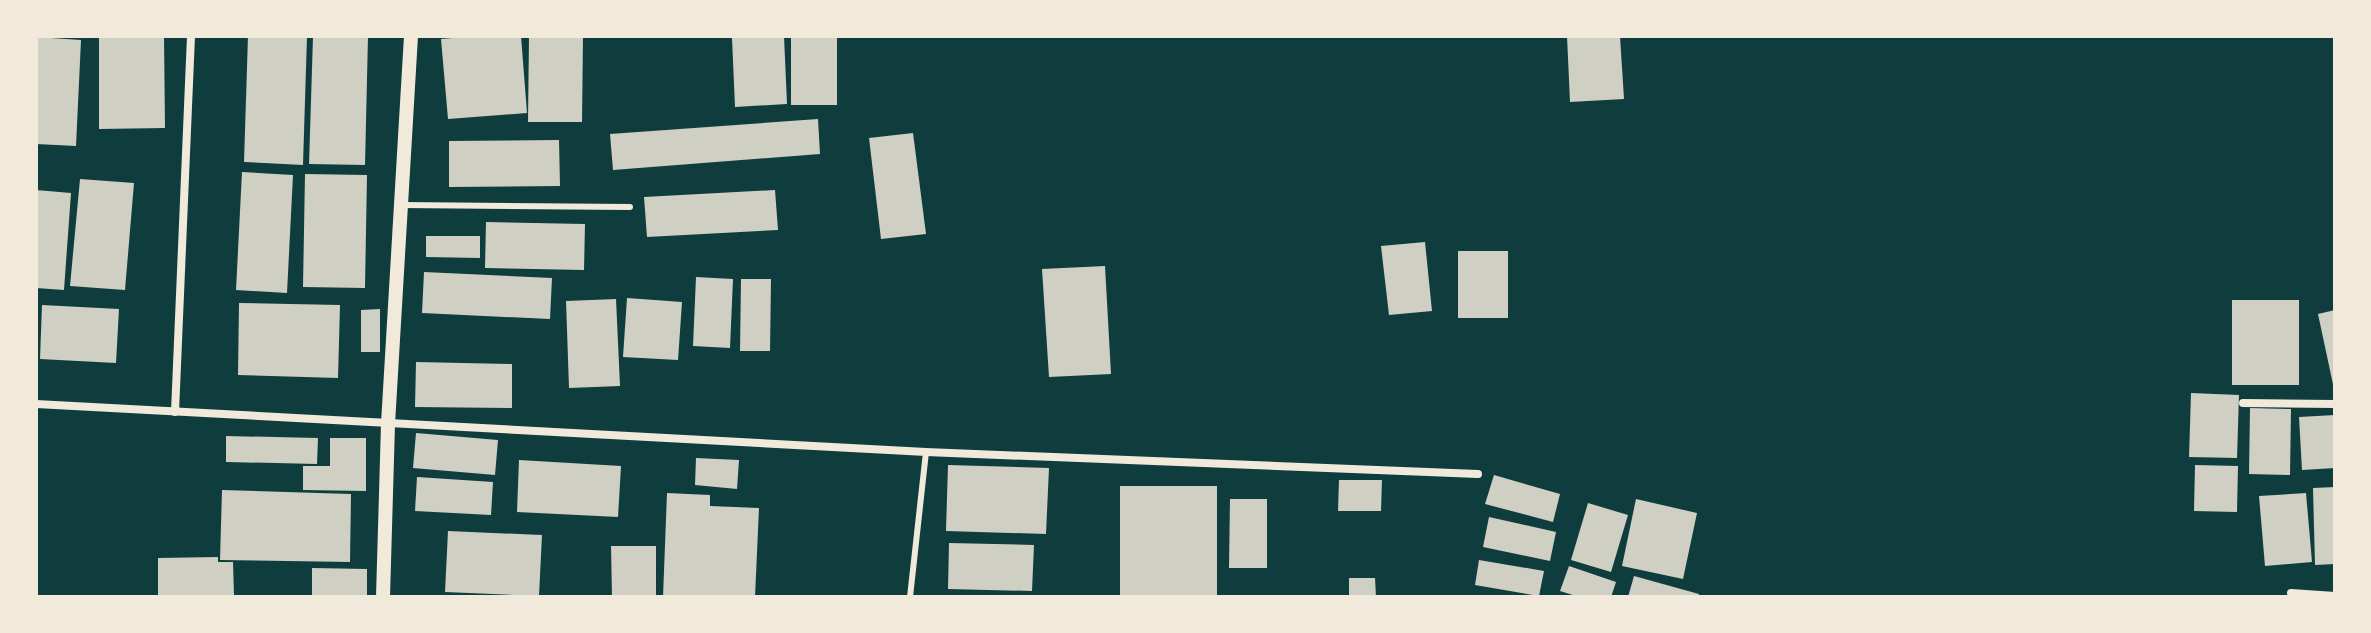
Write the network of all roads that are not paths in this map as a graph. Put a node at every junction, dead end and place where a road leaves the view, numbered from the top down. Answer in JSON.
{"nodes":[{"id":1,"x":191,"y":36,"type":"edge"},
{"id":2,"x":411,"y":36,"type":"edge"},
{"id":3,"x":401,"y":205,"type":"junction"},
{"id":4,"x":630,"y":207,"type":"dead end"},
{"id":5,"x":2243,"y":403,"type":"dead end"},
{"id":6,"x":36,"y":404,"type":"edge"},
{"id":7,"x":2335,"y":404,"type":"edge"},
{"id":8,"x":175,"y":412,"type":"junction"},
{"id":9,"x":388,"y":424,"type":"junction"},
{"id":10,"x":926,"y":452,"type":"junction"},
{"id":11,"x":1478,"y":474,"type":"dead end"},
{"id":12,"x":2291,"y":593,"type":"dead end"},
{"id":13,"x":2335,"y":596,"type":"edge"},
{"id":14,"x":383,"y":597,"type":"edge"},
{"id":15,"x":910,"y":597,"type":"edge"}],
"edges":[{"from":1,"to":8,"type":"street"},
{"from":2,"to":3,"type":"street"},
{"from":3,"to":4,"type":"lane"},
{"from":3,"to":9,"type":"street"},
{"from":5,"to":7,"type":"street"},
{"from":6,"to":8,"type":"street"},
{"from":8,"to":9,"type":"street"},
{"from":9,"to":10,"type":"street"},
{"from":9,"to":14,"type":"street"},
{"from":10,"to":11,"type":"street"},
{"from":10,"to":15,"type":"lane"},
{"from":12,"to":13,"type":"street"}]}
